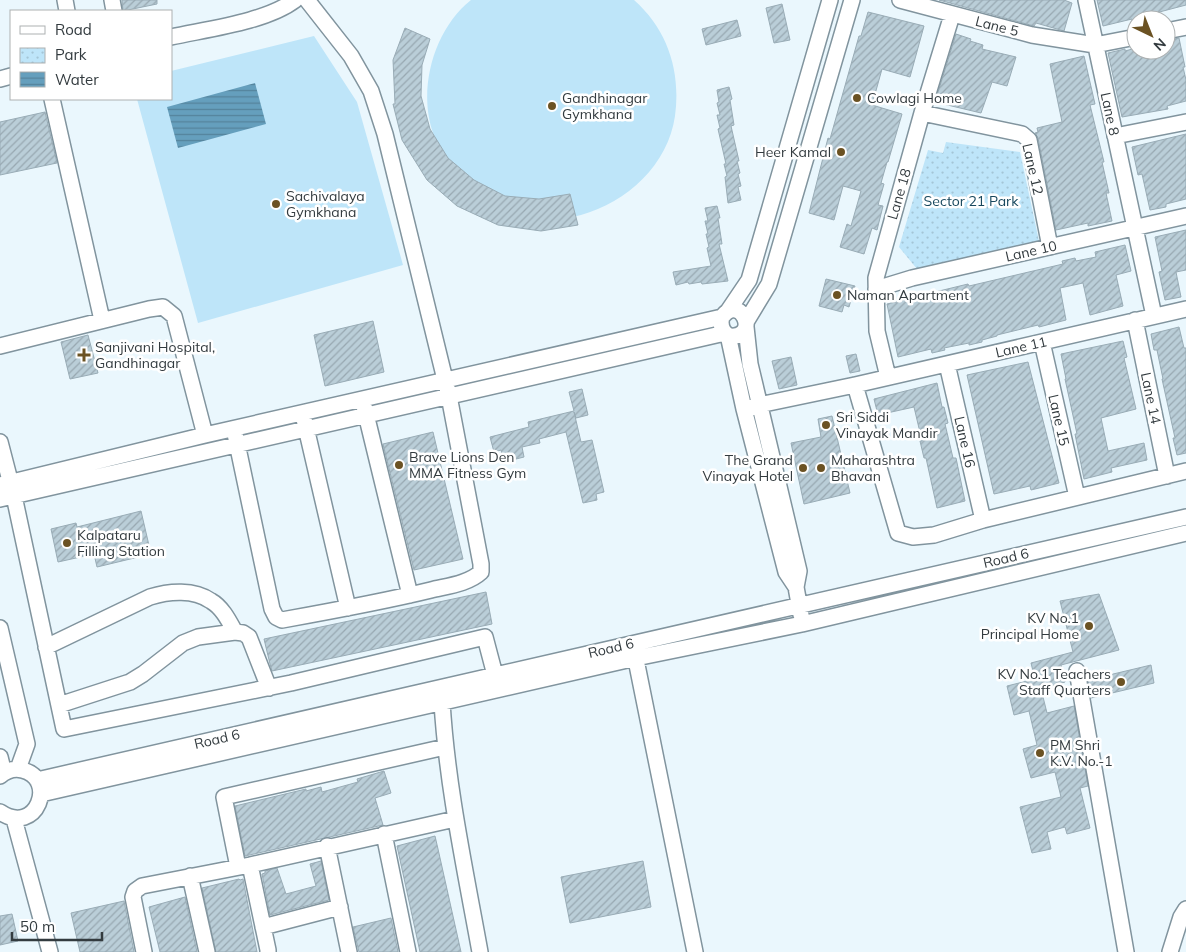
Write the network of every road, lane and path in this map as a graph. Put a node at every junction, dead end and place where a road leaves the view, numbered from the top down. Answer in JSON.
{"nodes":[{"id":1,"x":295,"y":0,"type":"edge"},
{"id":2,"x":307,"y":0,"type":"edge"},
{"id":3,"x":830,"y":0,"type":"edge"},
{"id":4,"x":852,"y":0,"type":"edge"},
{"id":5,"x":900,"y":0,"type":"edge"},
{"id":6,"x":1086,"y":0,"type":"edge"},
{"id":7,"x":952,"y":15,"type":"junction"},
{"id":8,"x":172,"y":38,"type":"edge"},
{"id":9,"x":1126,"y":39,"type":"edge"},
{"id":10,"x":1095,"y":45,"type":"junction"},
{"id":11,"x":806,"y":83,"type":"junction"},
{"id":12,"x":826,"y":89,"type":"junction"},
{"id":13,"x":52,"y":100,"type":"edge"},
{"id":14,"x":922,"y":113,"type":"junction"},
{"id":15,"x":1186,"y":122,"type":"edge"},
{"id":16,"x":1115,"y":136,"type":"junction"},
{"id":17,"x":770,"y":206,"type":"junction"},
{"id":18,"x":790,"y":211,"type":"junction"},
{"id":19,"x":1186,"y":216,"type":"edge"},
{"id":20,"x":1135,"y":227,"type":"junction"},
{"id":21,"x":1050,"y":247,"type":"junction"},
{"id":22,"x":876,"y":288,"type":"junction"},
{"id":23,"x":1186,"y":309,"type":"edge"},
{"id":24,"x":725,"y":314,"type":"junction"},
{"id":25,"x":1154,"y":316,"type":"junction"},
{"id":26,"x":102,"y":320,"type":"junction"},
{"id":27,"x":1135,"y":320,"type":"junction"},
{"id":28,"x":746,"y":325,"type":"junction"},
{"id":29,"x":726,"y":334,"type":"junction"},
{"id":30,"x":1042,"y":342,"type":"junction"},
{"id":31,"x":0,"y":346,"type":"edge"},
{"id":32,"x":947,"y":364,"type":"junction"},
{"id":33,"x":888,"y":377,"type":"junction"},
{"id":34,"x":445,"y":380,"type":"junction"},
{"id":35,"x":855,"y":385,"type":"junction"},
{"id":36,"x":449,"y":396,"type":"junction"},
{"id":37,"x":363,"y":399,"type":"junction"},
{"id":38,"x":759,"y":405,"type":"junction"},
{"id":39,"x":744,"y":409,"type":"junction"},
{"id":40,"x":303,"y":413,"type":"junction"},
{"id":41,"x":366,"y":415,"type":"junction"},
{"id":42,"x":234,"y":429,"type":"junction"},
{"id":43,"x":306,"y":429,"type":"junction"},
{"id":44,"x":205,"y":435,"type":"junction"},
{"id":45,"x":0,"y":442,"type":"edge"},
{"id":46,"x":236,"y":445,"type":"junction"},
{"id":47,"x":1186,"y":471,"type":"edge"},
{"id":48,"x":69,"y":476,"type":"junction"},
{"id":49,"x":1167,"y":476,"type":"junction"},
{"id":50,"x":6,"y":490,"type":"edge"},
{"id":51,"x":1077,"y":497,"type":"junction"},
{"id":52,"x":1186,"y":517,"type":"edge"},
{"id":53,"x":984,"y":520,"type":"junction"},
{"id":54,"x":1186,"y":533,"type":"edge"},
{"id":55,"x":796,"y":587,"type":"junction"},
{"id":56,"x":410,"y":596,"type":"junction"},
{"id":57,"x":799,"y":606,"type":"junction"},
{"id":58,"x":348,"y":608,"type":"junction"},
{"id":59,"x":802,"y":624,"type":"junction"},
{"id":60,"x":0,"y":628,"type":"edge"},
{"id":61,"x":235,"y":632,"type":"junction"},
{"id":62,"x":46,"y":648,"type":"junction"},
{"id":63,"x":634,"y":651,"type":"junction"},
{"id":64,"x":1077,"y":671,"type":"dead end"},
{"id":65,"x":495,"y":675,"type":"junction"},
{"id":66,"x":270,"y":688,"type":"junction"},
{"id":67,"x":442,"y":702,"type":"junction"},
{"id":68,"x":59,"y":705,"type":"junction"},
{"id":69,"x":445,"y":747,"type":"junction"},
{"id":70,"x":0,"y":757,"type":"edge"},
{"id":71,"x":7,"y":773,"type":"edge"},
{"id":72,"x":39,"y":787,"type":"junction"},
{"id":73,"x":0,"y":812,"type":"edge"},
{"id":74,"x":14,"y":819,"type":"junction"},
{"id":75,"x":455,"y":819,"type":"junction"},
{"id":76,"x":384,"y":834,"type":"junction"},
{"id":77,"x":328,"y":846,"type":"junction"},
{"id":78,"x":244,"y":866,"type":"junction"},
{"id":79,"x":190,"y":876,"type":"junction"},
{"id":80,"x":340,"y":907,"type":"junction"},
{"id":81,"x":1186,"y":909,"type":"edge"},
{"id":82,"x":264,"y":927,"type":"junction"},
{"id":83,"x":50,"y":952,"type":"edge"},
{"id":84,"x":144,"y":952,"type":"edge"},
{"id":85,"x":207,"y":952,"type":"edge"},
{"id":86,"x":268,"y":952,"type":"edge"},
{"id":87,"x":349,"y":952,"type":"edge"},
{"id":88,"x":408,"y":952,"type":"edge"},
{"id":89,"x":480,"y":952,"type":"edge"},
{"id":90,"x":695,"y":952,"type":"edge"},
{"id":91,"x":1126,"y":952,"type":"edge"},
{"id":92,"x":1170,"y":952,"type":"edge"}],
"edges":[{"from":1,"to":8,"type":"street"},
{"from":2,"to":34,"type":"street"},
{"from":3,"to":11,"type":"street"},
{"from":4,"to":12,"type":"street"},
{"from":5,"to":7,"type":"street","name":"Lane 5"},
{"from":6,"to":10,"type":"street","name":"Lane 8"},
{"from":7,"to":10,"type":"street","name":"Lane 5"},
{"from":7,"to":14,"type":"street","name":"Lane 18"},
{"from":9,"to":10,"type":"street"},
{"from":10,"to":16,"type":"street","name":"Lane 8"},
{"from":11,"to":12,"type":"street"},
{"from":11,"to":17,"type":"street"},
{"from":12,"to":18,"type":"street"},
{"from":13,"to":26,"type":"street"},
{"from":14,"to":21,"type":"street","name":"Lane 12"},
{"from":14,"to":22,"type":"street","name":"Lane 18"},
{"from":15,"to":16,"type":"street"},
{"from":16,"to":20,"type":"street","name":"Lane 8"},
{"from":17,"to":18,"type":"street"},
{"from":17,"to":24,"type":"street"},
{"from":18,"to":28,"type":"street"},
{"from":19,"to":20,"type":"street","name":"Lane 10"},
{"from":20,"to":21,"type":"street","name":"Lane 10"},
{"from":20,"to":25,"type":"street"},
{"from":21,"to":22,"type":"street","name":"Lane 10"},
{"from":22,"to":33,"type":"street","name":"Lane 18"},
{"from":23,"to":25,"type":"street","name":"Lane 11"},
{"from":24,"to":28,"type":"street"},
{"from":24,"to":29,"type":"street"},
{"from":24,"to":34,"type":"street"},
{"from":25,"to":27,"type":"street","name":"Lane 11"},
{"from":26,"to":31,"type":"street"},
{"from":26,"to":44,"type":"street"},
{"from":27,"to":30,"type":"street","name":"Lane 11"},
{"from":27,"to":49,"type":"street","name":"Lane 14"},
{"from":28,"to":29,"type":"street"},
{"from":28,"to":38,"type":"street"},
{"from":29,"to":36,"type":"street"},
{"from":29,"to":39,"type":"street"},
{"from":30,"to":32,"type":"street","name":"Lane 11"},
{"from":30,"to":51,"type":"street","name":"Lane 15"},
{"from":32,"to":33,"type":"street","name":"Lane 11"},
{"from":32,"to":53,"type":"street","name":"Lane 16"},
{"from":33,"to":35,"type":"street","name":"Lane 11"},
{"from":34,"to":36,"type":"street"},
{"from":34,"to":37,"type":"street"},
{"from":35,"to":38,"type":"street","name":"Lane 11"},
{"from":35,"to":53,"type":"street"},
{"from":36,"to":41,"type":"street"},
{"from":36,"to":56,"type":"street"},
{"from":37,"to":40,"type":"street"},
{"from":37,"to":41,"type":"street"},
{"from":38,"to":39,"type":"street","name":"Lane 11"},
{"from":38,"to":55,"type":"street"},
{"from":39,"to":55,"type":"street"},
{"from":40,"to":42,"type":"street"},
{"from":40,"to":43,"type":"street"},
{"from":41,"to":43,"type":"street"},
{"from":41,"to":56,"type":"street"},
{"from":42,"to":44,"type":"street"},
{"from":42,"to":46,"type":"street"},
{"from":43,"to":46,"type":"street"},
{"from":43,"to":58,"type":"street"},
{"from":44,"to":48,"type":"street"},
{"from":45,"to":50,"type":"street"},
{"from":46,"to":48,"type":"street"},
{"from":46,"to":58,"type":"street"},
{"from":47,"to":49,"type":"street"},
{"from":48,"to":50,"type":"street"},
{"from":49,"to":51,"type":"street"},
{"from":50,"to":62,"type":"street"},
{"from":51,"to":53,"type":"street"},
{"from":52,"to":57,"type":"street","name":"Road 6"},
{"from":54,"to":59,"type":"street","name":"Road 6"},
{"from":55,"to":57,"type":"street"},
{"from":56,"to":58,"type":"street"},
{"from":57,"to":59,"type":"street"},
{"from":57,"to":63,"type":"street","name":"Road 6"},
{"from":59,"to":63,"type":"street","name":"Road 6"},
{"from":60,"to":71,"type":"street"},
{"from":61,"to":62,"type":"street"},
{"from":61,"to":66,"type":"street"},
{"from":61,"to":68,"type":"street"},
{"from":62,"to":68,"type":"street"},
{"from":63,"to":65,"type":"street","name":"Road 6"},
{"from":63,"to":67,"type":"street","name":"Road 6"},
{"from":63,"to":90,"type":"street"},
{"from":64,"to":91,"type":"street"},
{"from":65,"to":66,"type":"street"},
{"from":65,"to":72,"type":"street","name":"Road 6"},
{"from":66,"to":68,"type":"street"},
{"from":67,"to":69,"type":"street"},
{"from":67,"to":72,"type":"street","name":"Road 6"},
{"from":69,"to":75,"type":"street"},
{"from":69,"to":78,"type":"street"},
{"from":70,"to":71,"type":"street"},
{"from":71,"to":72,"type":"street"},
{"from":72,"to":74,"type":"street"},
{"from":73,"to":74,"type":"street"},
{"from":74,"to":83,"type":"street"},
{"from":75,"to":76,"type":"street"},
{"from":75,"to":89,"type":"street"},
{"from":76,"to":77,"type":"street"},
{"from":76,"to":88,"type":"street"},
{"from":77,"to":78,"type":"street"},
{"from":77,"to":80,"type":"street"},
{"from":78,"to":79,"type":"street"},
{"from":78,"to":82,"type":"street"},
{"from":79,"to":84,"type":"street"},
{"from":79,"to":85,"type":"street"},
{"from":80,"to":82,"type":"street"},
{"from":80,"to":87,"type":"street"},
{"from":81,"to":92,"type":"street"},
{"from":82,"to":86,"type":"street"}]}
